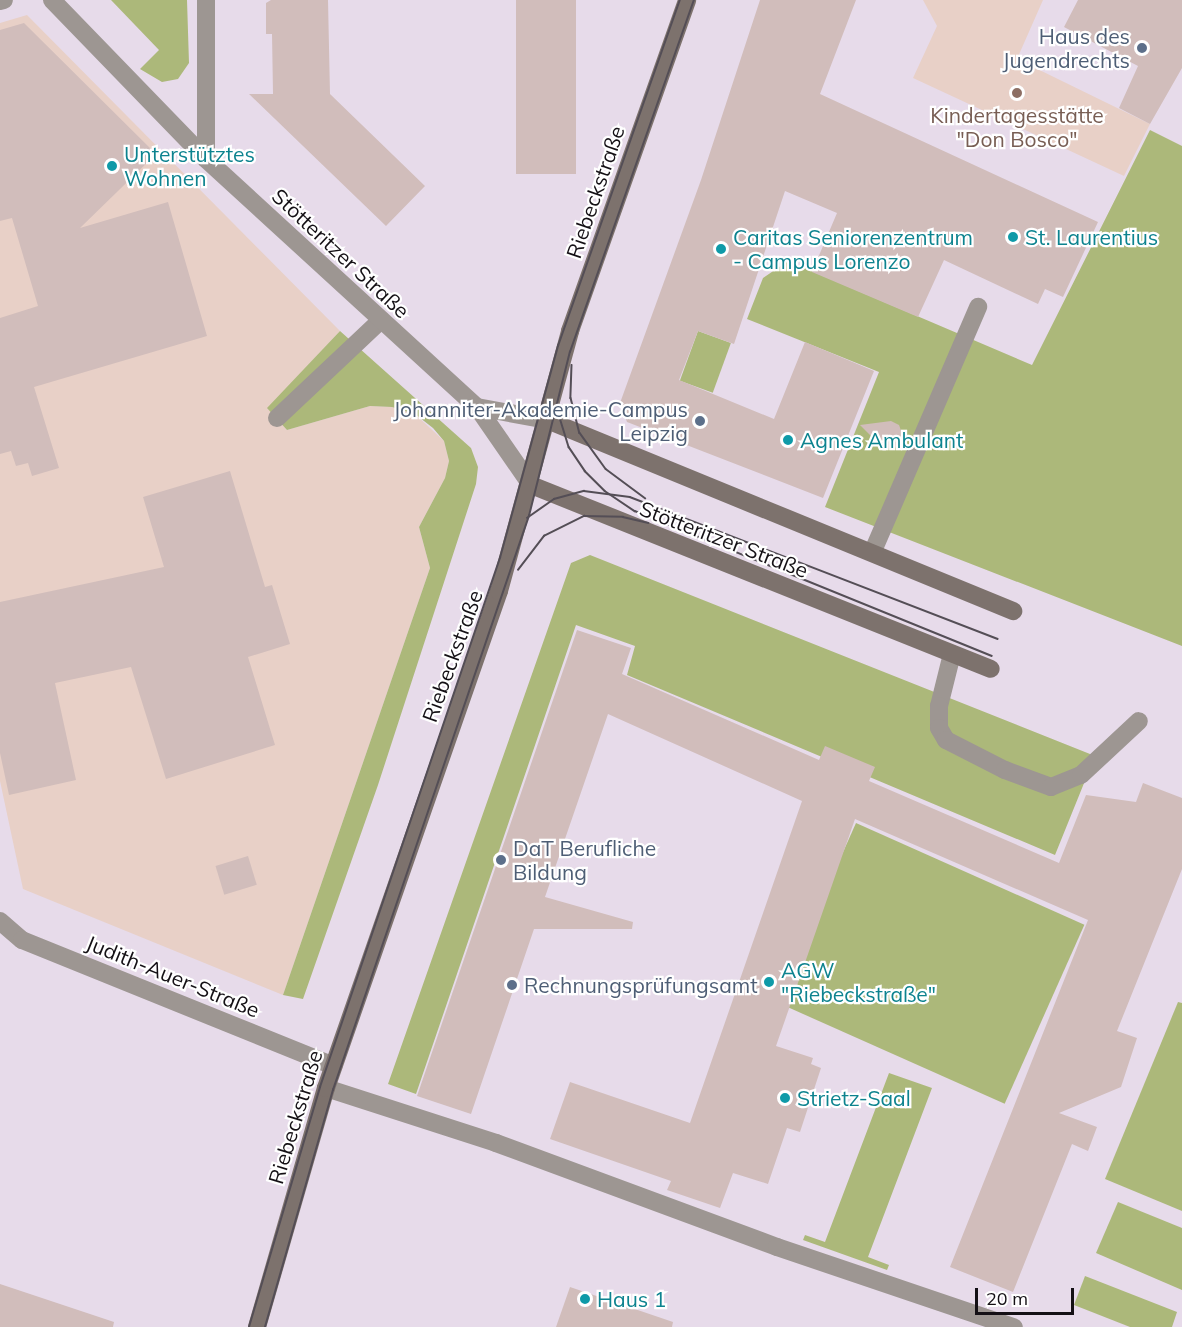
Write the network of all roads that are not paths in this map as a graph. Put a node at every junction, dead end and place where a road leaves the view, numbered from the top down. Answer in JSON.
{"nodes":[{"id":1,"x":4,"y":0,"type":"edge"},
{"id":2,"x":52,"y":0,"type":"edge"},
{"id":3,"x":206,"y":0,"type":"edge"},
{"id":4,"x":687,"y":0,"type":"edge"},
{"id":5,"x":0,"y":1,"type":"edge"},
{"id":6,"x":206,"y":159,"type":"junction"},
{"id":7,"x":978,"y":307,"type":"dead end"},
{"id":8,"x":381,"y":320,"type":"junction"},
{"id":9,"x":477,"y":406,"type":"junction"},
{"id":10,"x":277,"y":418,"type":"dead end"},
{"id":11,"x":547,"y":420,"type":"junction"},
{"id":12,"x":531,"y":485,"type":"junction"},
{"id":13,"x":873,"y":551,"type":"junction"},
{"id":14,"x":1013,"y":611,"type":"dead end"},
{"id":15,"x":952,"y":654,"type":"junction"},
{"id":16,"x":990,"y":669,"type":"dead end"},
{"id":17,"x":1139,"y":721,"type":"dead end"},
{"id":18,"x":0,"y":921,"type":"edge"},
{"id":19,"x":334,"y":1066,"type":"junction"},
{"id":20,"x":326,"y":1088,"type":"junction"},
{"id":21,"x":257,"y":1327,"type":"edge"},
{"id":22,"x":1014,"y":1327,"type":"edge"}],
"edges":[{"from":1,"to":5,"type":"street"},
{"from":2,"to":6,"type":"street","name":"Stötteritzer Straße"},
{"from":3,"to":6,"type":"street"},
{"from":4,"to":11,"type":"main road","name":"Riebeckstraße"},
{"from":6,"to":8,"type":"street","name":"Stötteritzer Straße"},
{"from":7,"to":13,"type":"street"},
{"from":8,"to":9,"type":"street","name":"Stötteritzer Straße"},
{"from":8,"to":10,"type":"street"},
{"from":9,"to":11,"type":"street","name":"Stötteritzer Straße"},
{"from":9,"to":12,"type":"street","name":"Stötteritzer Straße"},
{"from":11,"to":12,"type":"main road","name":"Riebeckstraße"},
{"from":11,"to":13,"type":"main road","name":"Stötteritzer Straße"},
{"from":12,"to":15,"type":"main road","name":"Stötteritzer Straße"},
{"from":12,"to":19,"type":"main road","name":"Riebeckstraße"},
{"from":13,"to":14,"type":"main road","name":"Stötteritzer Straße"},
{"from":15,"to":16,"type":"main road","name":"Stötteritzer Straße"},
{"from":15,"to":17,"type":"street"},
{"from":18,"to":19,"type":"street","name":"Judith-Auer-Straße"},
{"from":19,"to":20,"type":"main road","name":"Riebeckstraße"},
{"from":20,"to":21,"type":"main road","name":"Riebeckstraße"},
{"from":20,"to":22,"type":"street"}]}
